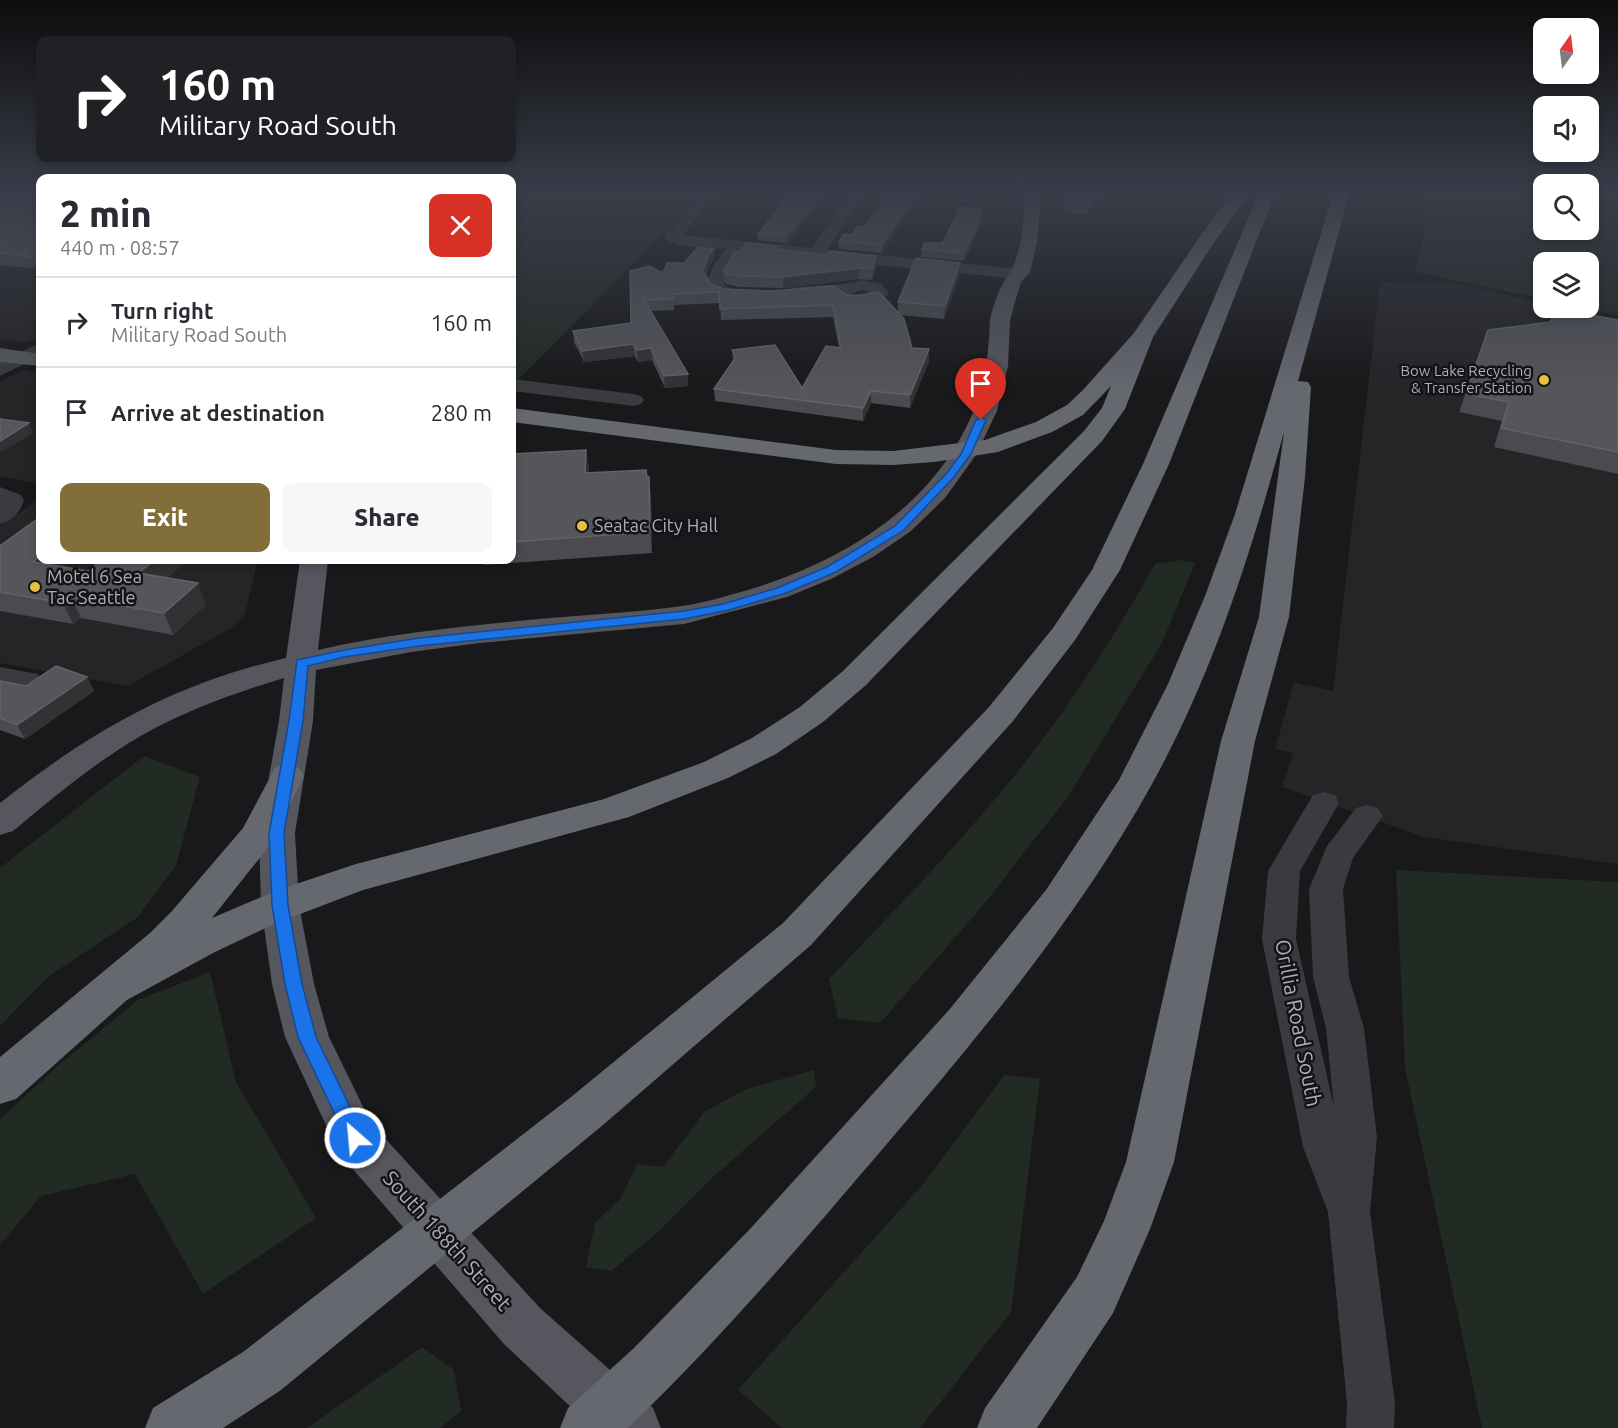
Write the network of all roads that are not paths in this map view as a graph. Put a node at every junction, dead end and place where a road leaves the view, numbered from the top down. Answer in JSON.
{"nodes":[{"id":1,"x":728,"y":258,"type":"edge"},
{"id":2,"x":853,"y":258,"type":"edge"},
{"id":3,"x":1023,"y":258,"type":"edge"},
{"id":4,"x":1195,"y":258,"type":"edge"},
{"id":5,"x":1241,"y":258,"type":"edge"},
{"id":6,"x":1323,"y":258,"type":"edge"},
{"id":7,"x":1019,"y":274,"type":"junction"},
{"id":8,"x":844,"y":289,"type":"dead end"},
{"id":9,"x":1305,"y":319,"type":"junction"},
{"id":10,"x":1142,"y":337,"type":"junction"},
{"id":11,"x":0,"y":355,"type":"edge"},
{"id":12,"x":35,"y":356,"type":"edge"},
{"id":13,"x":0,"y":370,"type":"edge"},
{"id":14,"x":516,"y":385,"type":"edge"},
{"id":15,"x":634,"y":400,"type":"dead end"},
{"id":16,"x":516,"y":416,"type":"edge"},
{"id":17,"x":314,"y":564,"type":"edge"},
{"id":18,"x":302,"y":663,"type":"junction"},
{"id":19,"x":0,"y":675,"type":"edge"},
{"id":20,"x":28,"y":680,"type":"dead end"},
{"id":21,"x":287,"y":776,"type":"junction"},
{"id":22,"x":1324,"y":803,"type":"dead end"},
{"id":23,"x":1367,"y":816,"type":"dead end"},
{"id":24,"x":0,"y":822,"type":"edge"},
{"id":25,"x":280,"y":905,"type":"junction"},
{"id":26,"x":108,"y":990,"type":"junction"},
{"id":27,"x":0,"y":1085,"type":"edge"},
{"id":28,"x":1349,"y":1212,"type":"junction"},
{"id":29,"x":1016,"y":1418,"type":"edge"},
{"id":30,"x":173,"y":1428,"type":"edge"},
{"id":31,"x":588,"y":1428,"type":"edge"},
{"id":32,"x":633,"y":1428,"type":"edge"},
{"id":33,"x":1370,"y":1428,"type":"edge"}],
"edges":[{"from":1,"to":8,"type":"street"},
{"from":2,"to":7,"type":"street"},
{"from":3,"to":7,"type":"main road"},
{"from":4,"to":10,"type":"highway"},
{"from":5,"to":30,"type":"highway"},
{"from":6,"to":9,"type":"highway"},
{"from":7,"to":18,"type":"main road"},
{"from":9,"to":29,"type":"highway"},
{"from":9,"to":31,"type":"highway"},
{"from":10,"to":16,"type":"highway"},
{"from":10,"to":25,"type":"highway"},
{"from":11,"to":12,"type":"main road"},
{"from":12,"to":13,"type":"street"},
{"from":14,"to":15,"type":"street"},
{"from":17,"to":18,"type":"main road","name":"South 188th Street"},
{"from":18,"to":21,"type":"main road","name":"South 188th Street"},
{"from":18,"to":24,"type":"main road"},
{"from":19,"to":20,"type":"street"},
{"from":21,"to":25,"type":"main road","name":"South 188th Street"},
{"from":21,"to":26,"type":"highway"},
{"from":22,"to":28,"type":"street","name":"Orillia Road South"},
{"from":23,"to":28,"type":"street","name":"Orillia Road South"},
{"from":25,"to":26,"type":"highway"},
{"from":25,"to":32,"type":"main road","name":"South 188th Street"},
{"from":26,"to":27,"type":"highway"},
{"from":28,"to":33,"type":"street","name":"Orillia Road South"}]}
